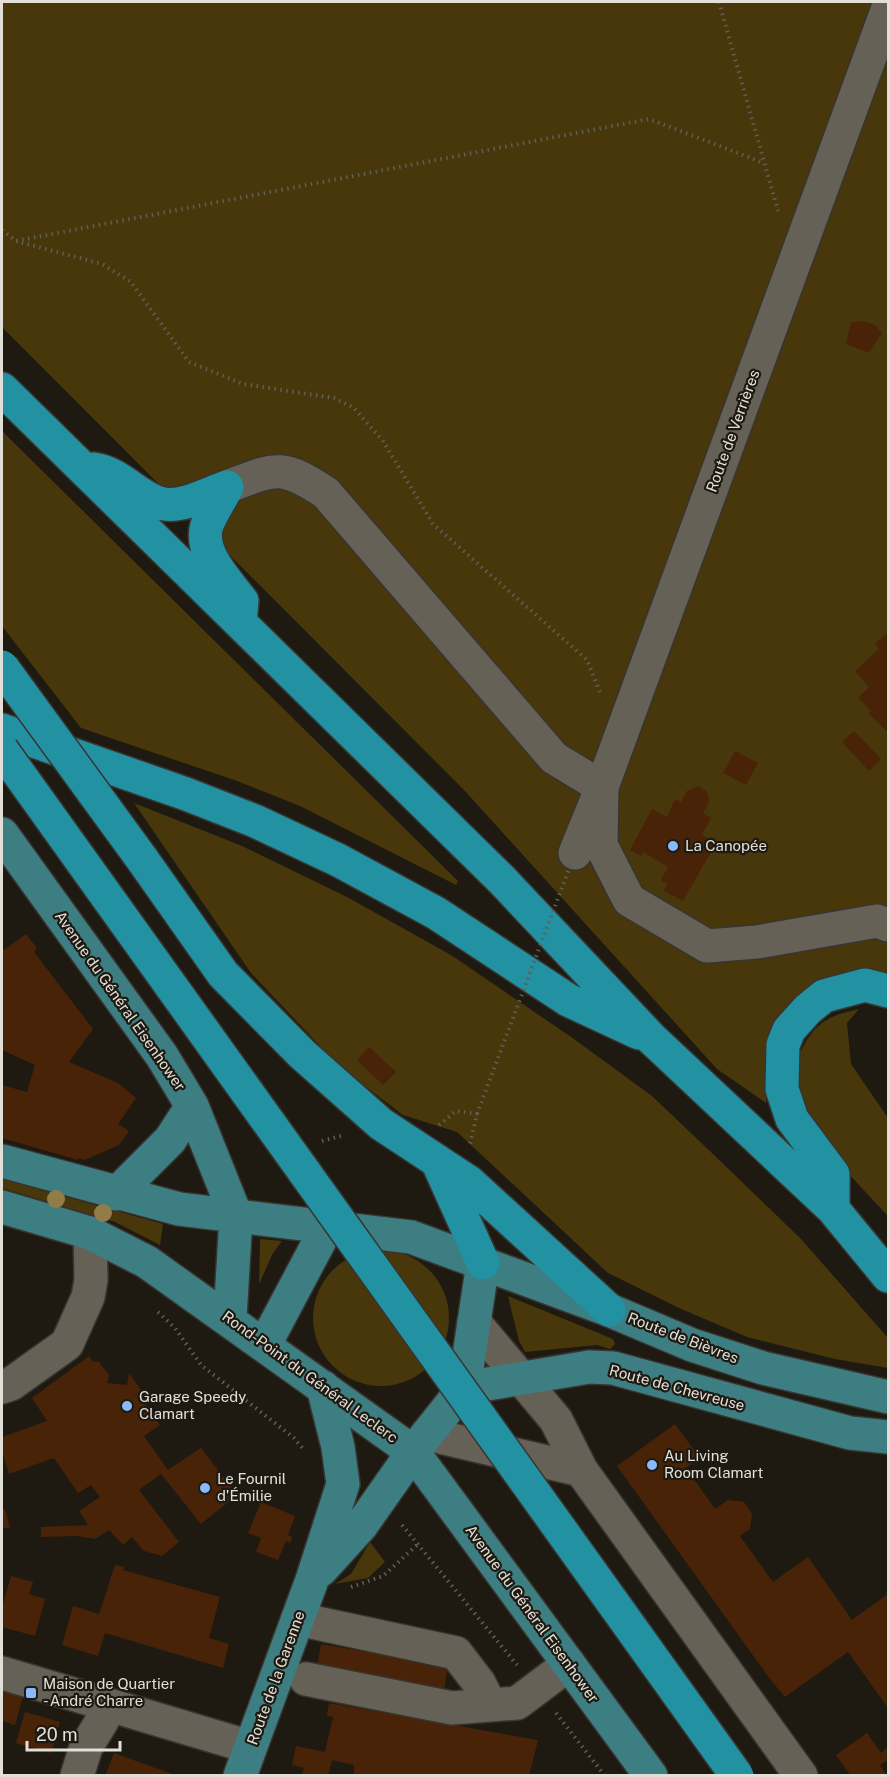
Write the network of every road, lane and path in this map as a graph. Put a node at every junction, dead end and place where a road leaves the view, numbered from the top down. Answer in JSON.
{"nodes":[{"id":1,"x":719,"y":2,"type":"edge"},
{"id":2,"x":888,"y":8,"type":"edge"},
{"id":3,"x":764,"y":163,"type":"junction"},
{"id":4,"x":780,"y":220,"type":"dead end"},
{"id":5,"x":2,"y":230,"type":"edge"},
{"id":6,"x":16,"y":241,"type":"junction"},
{"id":7,"x":2,"y":389,"type":"edge"},
{"id":8,"x":79,"y":467,"type":"junction"},
{"id":9,"x":227,"y":487,"type":"junction"},
{"id":10,"x":240,"y":623,"type":"junction"},
{"id":11,"x":2,"y":667,"type":"edge"},
{"id":12,"x":2,"y":730,"type":"edge"},
{"id":13,"x":619,"y":740,"type":"junction"},
{"id":14,"x":2,"y":750,"type":"edge"},
{"id":15,"x":602,"y":787,"type":"junction"},
{"id":16,"x":2,"y":834,"type":"edge"},
{"id":17,"x":575,"y":853,"type":"joint"},
{"id":18,"x":888,"y":925,"type":"edge"},
{"id":19,"x":888,"y":991,"type":"edge"},
{"id":20,"x":651,"y":1038,"type":"junction"},
{"id":21,"x":192,"y":1106,"type":"junction"},
{"id":22,"x":477,"y":1114,"type":"junction"},
{"id":23,"x":435,"y":1127,"type":"dead end"},
{"id":24,"x":453,"y":1158,"type":"junction"},
{"id":25,"x":2,"y":1161,"type":"edge"},
{"id":26,"x":116,"y":1194,"type":"junction"},
{"id":27,"x":2,"y":1207,"type":"edge"},
{"id":28,"x":833,"y":1209,"type":"junction"},
{"id":29,"x":236,"y":1216,"type":"junction"},
{"id":30,"x":327,"y":1227,"type":"junction"},
{"id":31,"x":90,"y":1233,"type":"junction"},
{"id":32,"x":483,"y":1263,"type":"junction"},
{"id":33,"x":888,"y":1276,"type":"edge"},
{"id":34,"x":153,"y":1308,"type":"dead end"},
{"id":35,"x":609,"y":1310,"type":"junction"},
{"id":36,"x":230,"y":1318,"type":"junction"},
{"id":37,"x":474,"y":1322,"type":"junction"},
{"id":38,"x":265,"y":1344,"type":"junction"},
{"id":39,"x":520,"y":1377,"type":"junction"},
{"id":40,"x":2,"y":1387,"type":"edge"},
{"id":41,"x":323,"y":1387,"type":"junction"},
{"id":42,"x":464,"y":1388,"type":"junction"},
{"id":43,"x":888,"y":1397,"type":"edge"},
{"id":44,"x":888,"y":1437,"type":"edge"},
{"id":45,"x":420,"y":1443,"type":"junction"},
{"id":46,"x":306,"y":1454,"type":"dead end"},
{"id":47,"x":581,"y":1470,"type":"junction"},
{"id":48,"x":396,"y":1519,"type":"dead end"},
{"id":49,"x":417,"y":1545,"type":"junction"},
{"id":50,"x":305,"y":1600,"type":"junction"},
{"id":51,"x":569,"y":1664,"type":"junction"},
{"id":52,"x":2,"y":1673,"type":"edge"},
{"id":53,"x":306,"y":1679,"type":"dead end"},
{"id":54,"x":537,"y":1689,"type":"junction"},
{"id":55,"x":107,"y":1704,"type":"junction"},
{"id":56,"x":490,"y":1706,"type":"junction"},
{"id":57,"x":245,"y":1761,"type":"edge"},
{"id":58,"x":77,"y":1776,"type":"edge"},
{"id":59,"x":606,"y":1776,"type":"edge"},
{"id":60,"x":651,"y":1776,"type":"edge"},
{"id":61,"x":737,"y":1776,"type":"edge"},
{"id":62,"x":801,"y":1776,"type":"edge"}],
"edges":[{"from":1,"to":3,"type":"path"},
{"from":2,"to":13,"type":"street","name":"Route de Verrières"},
{"from":3,"to":4,"type":"path"},
{"from":3,"to":6,"type":"path"},
{"from":5,"to":6,"type":"path"},
{"from":6,"to":13,"type":"path"},
{"from":7,"to":8,"type":"highway"},
{"from":8,"to":9,"type":"highway"},
{"from":8,"to":10,"type":"highway"},
{"from":9,"to":10,"type":"highway"},
{"from":9,"to":15,"type":"street"},
{"from":10,"to":20,"type":"highway"},
{"from":11,"to":24,"type":"highway","bridge":true},
{"from":12,"to":20,"type":"highway"},
{"from":13,"to":15,"type":"street","name":"Route de Verrières"},
{"from":14,"to":61,"type":"highway","bridge":true},
{"from":15,"to":17,"type":"street","name":"Route de Verrières"},
{"from":15,"to":18,"type":"street"},
{"from":16,"to":21,"type":"main road","name":"Avenue du Général Eisenhower"},
{"from":17,"to":22,"type":"path","bridge":true},
{"from":19,"to":28,"type":"highway"},
{"from":20,"to":28,"type":"highway"},
{"from":21,"to":26,"type":"main road"},
{"from":21,"to":29,"type":"main road","name":"Avenue du Général Eisenhower"},
{"from":22,"to":23,"type":"path"},
{"from":22,"to":24,"type":"path"},
{"from":24,"to":32,"type":"highway"},
{"from":24,"to":35,"type":"highway"},
{"from":25,"to":26,"type":"main road"},
{"from":26,"to":29,"type":"main road"},
{"from":27,"to":31,"type":"main road","name":"Rond-Point du Général Leclerc"},
{"from":28,"to":33,"type":"highway"},
{"from":29,"to":30,"type":"main road"},
{"from":29,"to":36,"type":"main road","name":"Avenue du Général Eisenhower"},
{"from":30,"to":32,"type":"main road"},
{"from":30,"to":38,"type":"main road"},
{"from":31,"to":36,"type":"main road","name":"Rond-Point du Général Leclerc"},
{"from":31,"to":40,"type":"street"},
{"from":32,"to":35,"type":"main road","name":"Route de Bièvres"},
{"from":32,"to":37,"type":"main road"},
{"from":34,"to":46,"type":"path"},
{"from":35,"to":43,"type":"main road","name":"Route de Bièvres"},
{"from":36,"to":38,"type":"main road","name":"Rond-Point du Général Leclerc"},
{"from":37,"to":39,"type":"street"},
{"from":37,"to":42,"type":"main road"},
{"from":38,"to":41,"type":"main road","name":"Rond-Point du Général Leclerc"},
{"from":39,"to":42,"type":"main road","name":"Route de Chevreuse"},
{"from":39,"to":44,"type":"main road","name":"Route de Chevreuse"},
{"from":39,"to":47,"type":"street"},
{"from":41,"to":45,"type":"main road","name":"Rond-Point du Général Leclerc"},
{"from":41,"to":50,"type":"main road","name":"Route de la Garenne"},
{"from":42,"to":45,"type":"main road"},
{"from":45,"to":47,"type":"street"},
{"from":45,"to":50,"type":"main road","name":"Route de la Garenne"},
{"from":45,"to":51,"type":"main road","name":"Avenue du Général Eisenhower"},
{"from":47,"to":62,"type":"street"},
{"from":48,"to":49,"type":"path"},
{"from":49,"to":50,"type":"path"},
{"from":49,"to":54,"type":"path"},
{"from":50,"to":56,"type":"street"},
{"from":50,"to":57,"type":"main road","name":"Route de la Garenne"},
{"from":51,"to":54,"type":"street"},
{"from":51,"to":60,"type":"main road","name":"Avenue du Général Eisenhower"},
{"from":52,"to":55,"type":"street"},
{"from":53,"to":56,"type":"street"},
{"from":54,"to":56,"type":"street"},
{"from":54,"to":59,"type":"path"},
{"from":55,"to":57,"type":"street"},
{"from":55,"to":58,"type":"street"}]}
